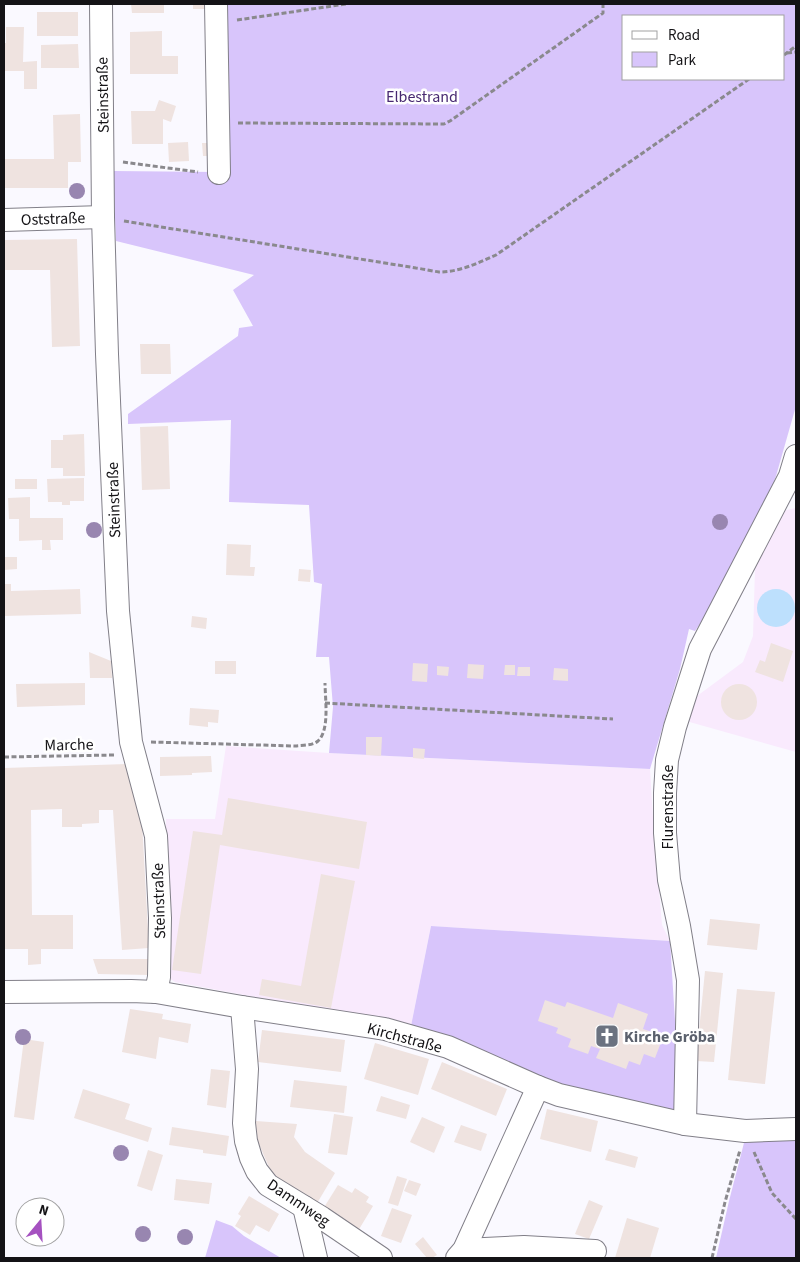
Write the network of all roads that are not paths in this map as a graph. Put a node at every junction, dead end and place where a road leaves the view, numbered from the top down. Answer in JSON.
{"nodes":[{"id":1,"x":101,"y":4,"type":"edge"},
{"id":2,"x":216,"y":13,"type":"edge"},
{"id":3,"x":218,"y":173,"type":"road end"},
{"id":4,"x":103,"y":217,"type":"junction"},
{"id":5,"x":4,"y":220,"type":"edge"},
{"id":6,"x":796,"y":456,"type":"edge"},
{"id":7,"x":4,"y":992,"type":"edge"},
{"id":8,"x":156,"y":992,"type":"junction"},
{"id":9,"x":242,"y":1007,"type":"junction"},
{"id":10,"x":538,"y":1087,"type":"junction"},
{"id":11,"x":685,"y":1124,"type":"junction"},
{"id":12,"x":796,"y":1129,"type":"edge"},
{"id":13,"x":304,"y":1207,"type":"junction"},
{"id":14,"x":595,"y":1250,"type":"dead end"},
{"id":15,"x":460,"y":1254,"type":"edge"},
{"id":16,"x":316,"y":1258,"type":"edge"},
{"id":17,"x":380,"y":1258,"type":"edge"}],
"edges":[{"from":1,"to":4,"type":"street","name":"Steinstraße"},
{"from":2,"to":3,"type":"street"},
{"from":4,"to":5,"type":"street","name":"Oststraße"},
{"from":4,"to":8,"type":"street","name":"Steinstraße"},
{"from":6,"to":11,"type":"street","name":"Flurenstraße"},
{"from":7,"to":8,"type":"street","name":"Kirchstraße"},
{"from":8,"to":9,"type":"street","name":"Kirchstraße"},
{"from":9,"to":10,"type":"street","name":"Kirchstraße"},
{"from":9,"to":13,"type":"street","name":"Dammweg"},
{"from":10,"to":11,"type":"street","name":"Kirchstraße"},
{"from":10,"to":15,"type":"street"},
{"from":11,"to":12,"type":"street","name":"Kirchstraße"},
{"from":13,"to":16,"type":"street"},
{"from":13,"to":17,"type":"street","name":"Dammweg"},
{"from":14,"to":15,"type":"street"}]}
